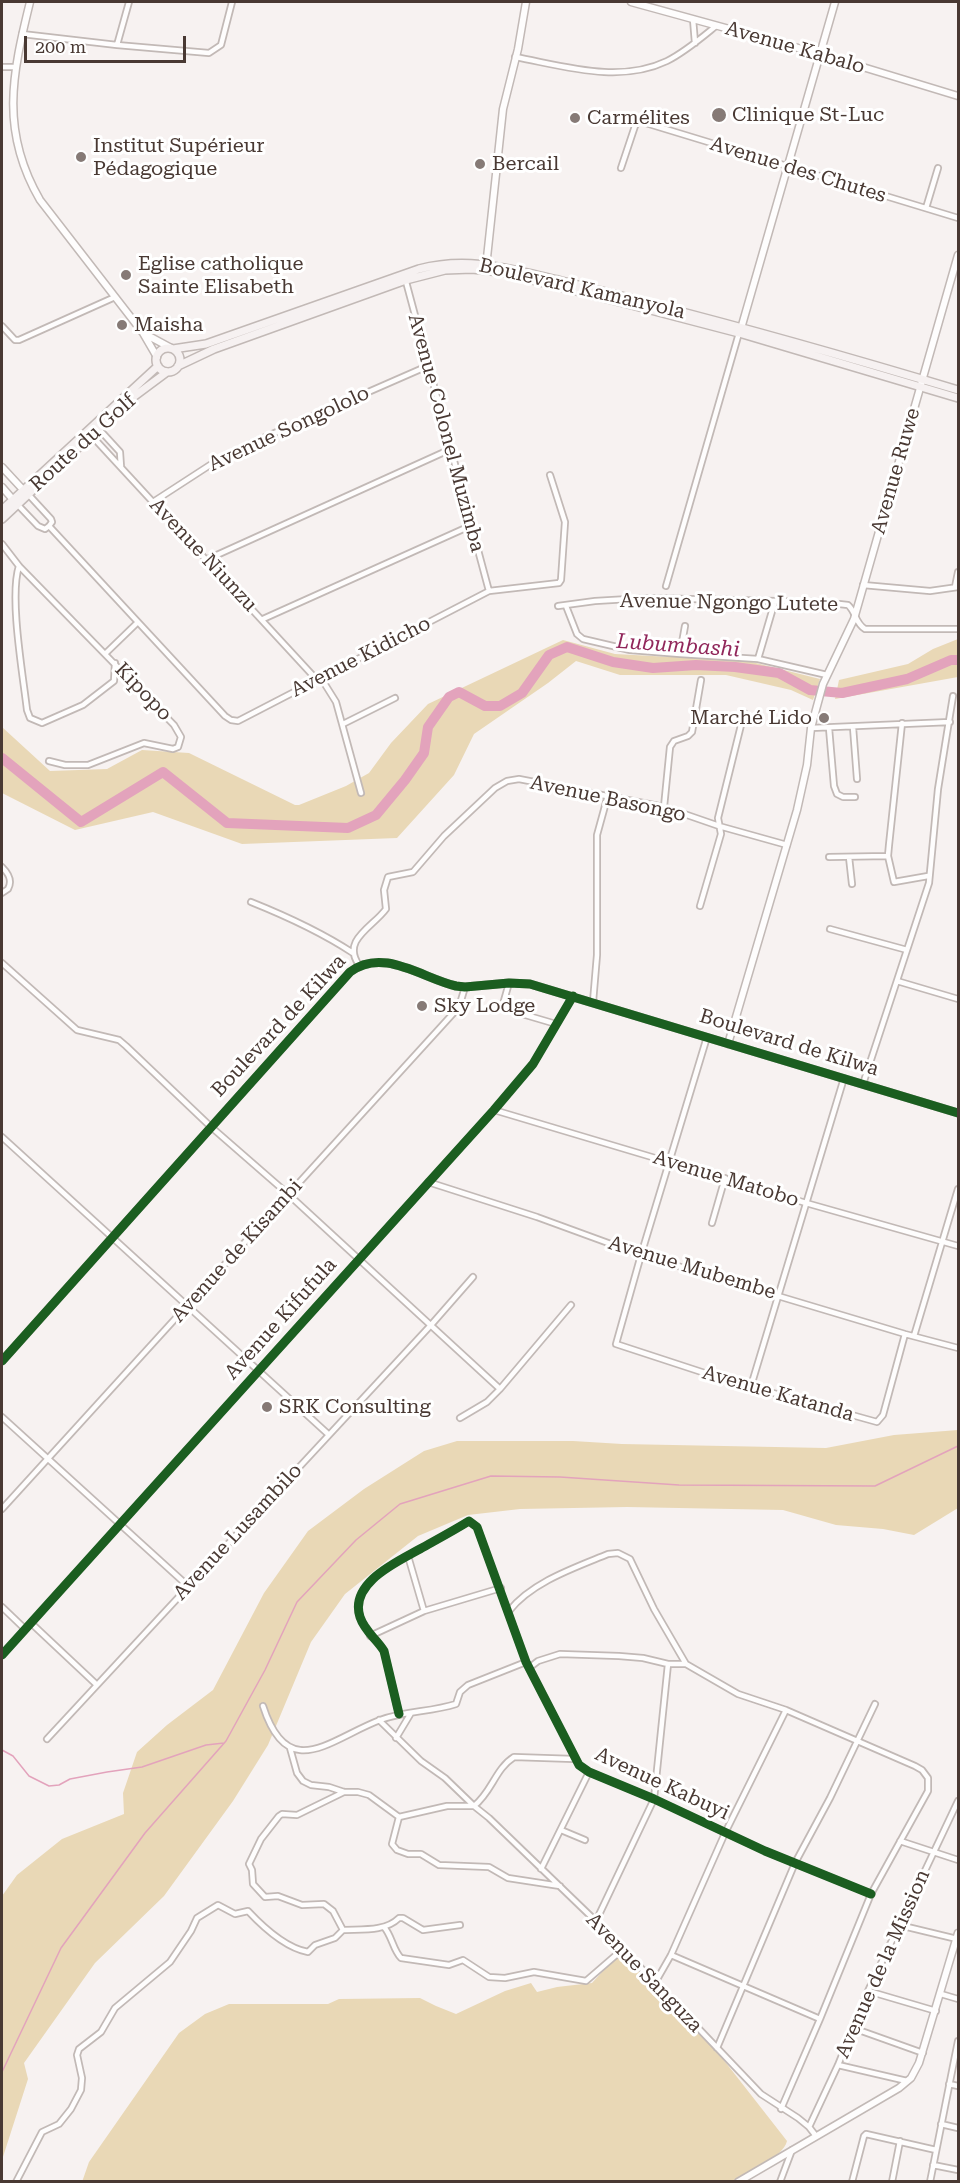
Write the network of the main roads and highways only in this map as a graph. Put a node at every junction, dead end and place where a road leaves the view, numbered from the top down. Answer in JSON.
{"nodes":[{"id":1,"x":282,"y":321,"type":"junction"},
{"id":2,"x":172,"y":348,"type":"junction"},
{"id":3,"x":158,"y":366,"type":"junction"},
{"id":4,"x":178,"y":366,"type":"junction"},
{"id":5,"x":168,"y":372,"type":"junction"},
{"id":6,"x":922,"y":383,"type":"junction"},
{"id":7,"x":958,"y":390,"type":"edge"},
{"id":8,"x":958,"y":398,"type":"edge"},
{"id":9,"x":97,"y":426,"type":"junction"},
{"id":10,"x":15,"y":502,"type":"junction"},
{"id":11,"x":2,"y":510,"type":"edge"},
{"id":12,"x":2,"y":519,"type":"edge"}],
"edges":[{"from":1,"to":2,"type":"main road","name":"Boulevard Kamanyola"},
{"from":1,"to":4,"type":"main road","name":"Boulevard Kamanyola"},
{"from":1,"to":6,"type":"main road","name":"Boulevard Kamanyola"},
{"from":2,"to":3,"type":"main road"},
{"from":2,"to":4,"type":"main road"},
{"from":3,"to":5,"type":"main road"},
{"from":3,"to":9,"type":"main road"},
{"from":4,"to":5,"type":"main road"},
{"from":5,"to":9,"type":"main road","name":"Route du Golf"},
{"from":6,"to":7,"type":"main road","name":"Boulevard Kamanyola"},
{"from":6,"to":8,"type":"main road","name":"Boulevard Kamanyola"},
{"from":9,"to":10,"type":"main road","name":"Route du Golf"},
{"from":10,"to":11,"type":"main road"},
{"from":10,"to":12,"type":"main road","name":"Route du Golf"}]}
